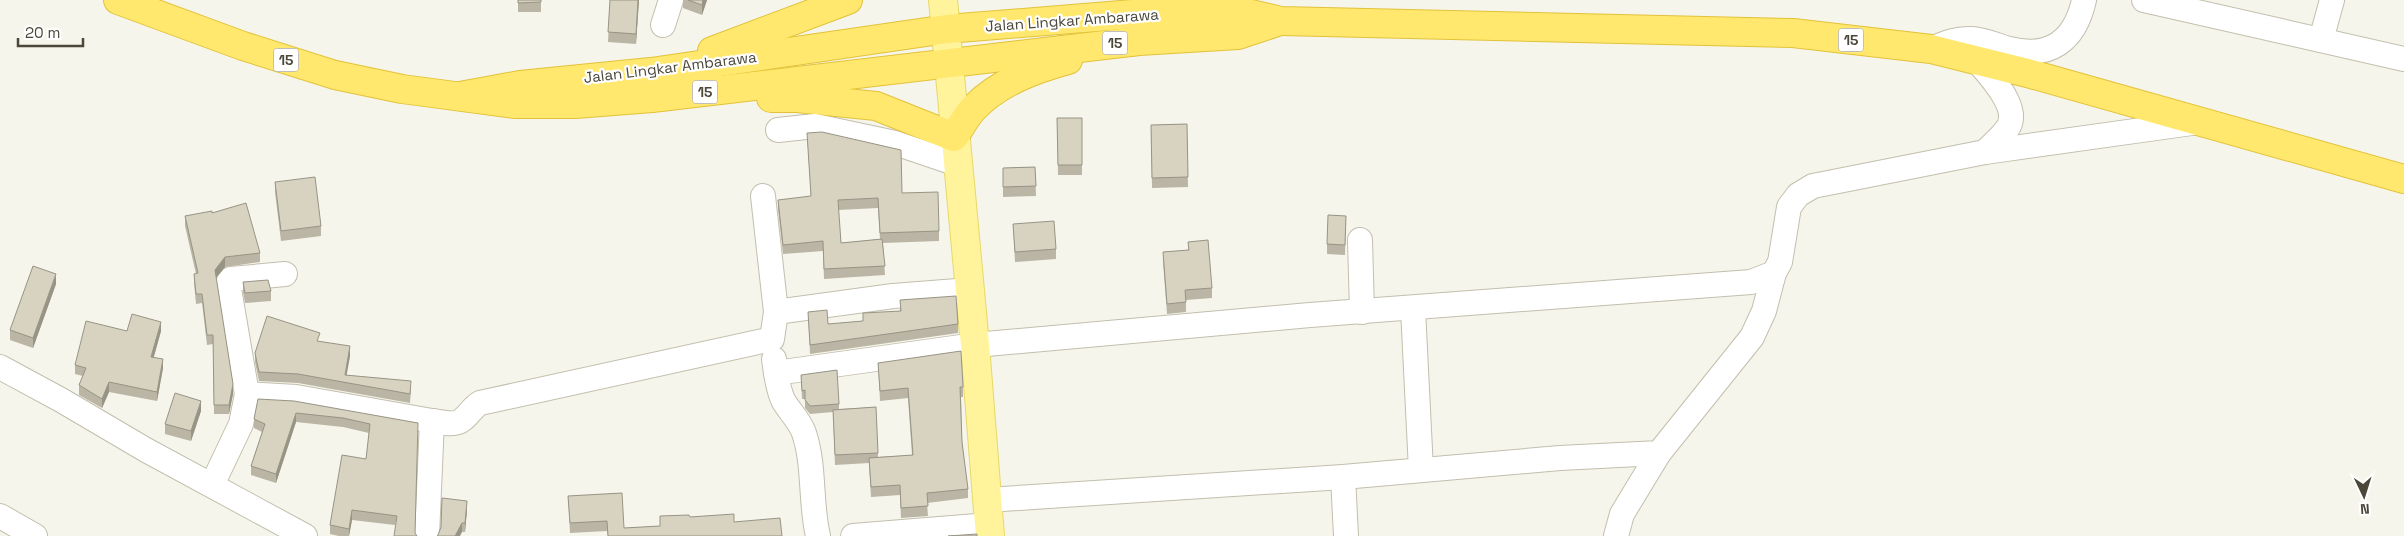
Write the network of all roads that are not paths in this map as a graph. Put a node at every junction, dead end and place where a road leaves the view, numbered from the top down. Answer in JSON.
{"nodes":[{"id":1,"x":118,"y":0,"type":"edge"},
{"id":2,"x":671,"y":0,"type":"edge"},
{"id":3,"x":848,"y":0,"type":"edge"},
{"id":4,"x":942,"y":0,"type":"edge"},
{"id":5,"x":1072,"y":0,"type":"edge"},
{"id":6,"x":2084,"y":0,"type":"edge"},
{"id":7,"x":2144,"y":0,"type":"edge"},
{"id":8,"x":2332,"y":0,"type":"edge"},
{"id":9,"x":1133,"y":14,"type":"junction"},
{"id":10,"x":1281,"y":21,"type":"junction"},
{"id":11,"x":663,"y":25,"type":"dead end"},
{"id":12,"x":946,"y":29,"type":"junction"},
{"id":13,"x":1139,"y":40,"type":"junction"},
{"id":14,"x":2321,"y":40,"type":"junction"},
{"id":15,"x":1931,"y":49,"type":"junction"},
{"id":16,"x":2404,"y":59,"type":"edge"},
{"id":17,"x":948,"y":61,"type":"junction"},
{"id":18,"x":1978,"y":62,"type":"junction"},
{"id":19,"x":651,"y":85,"type":"junction"},
{"id":20,"x":2199,"y":122,"type":"junction"},
{"id":21,"x":778,"y":130,"type":"dead end"},
{"id":22,"x":954,"y":137,"type":"junction"},
{"id":23,"x":1985,"y":152,"type":"junction"},
{"id":24,"x":957,"y":164,"type":"junction"},
{"id":25,"x":2404,"y":179,"type":"edge"},
{"id":26,"x":763,"y":196,"type":"dead end"},
{"id":27,"x":1360,"y":240,"type":"dead end"},
{"id":28,"x":1774,"y":273,"type":"junction"},
{"id":29,"x":285,"y":274,"type":"dead end"},
{"id":30,"x":970,"y":290,"type":"junction"},
{"id":31,"x":1413,"y":309,"type":"junction"},
{"id":32,"x":776,"y":312,"type":"junction"},
{"id":33,"x":1362,"y":312,"type":"junction"},
{"id":34,"x":772,"y":340,"type":"junction"},
{"id":35,"x":975,"y":345,"type":"junction"},
{"id":36,"x":0,"y":367,"type":"edge"},
{"id":37,"x":776,"y":373,"type":"junction"},
{"id":38,"x":247,"y":394,"type":"junction"},
{"id":39,"x":432,"y":422,"type":"junction"},
{"id":40,"x":1659,"y":453,"type":"junction"},
{"id":41,"x":1421,"y":470,"type":"junction"},
{"id":42,"x":1344,"y":477,"type":"junction"},
{"id":43,"x":212,"y":486,"type":"junction"},
{"id":44,"x":0,"y":516,"type":"edge"},
{"id":45,"x":989,"y":520,"type":"edge"},
{"id":46,"x":35,"y":536,"type":"edge"},
{"id":47,"x":305,"y":536,"type":"edge"},
{"id":48,"x":427,"y":536,"type":"edge"},
{"id":49,"x":818,"y":536,"type":"edge"},
{"id":50,"x":853,"y":536,"type":"edge"},
{"id":51,"x":1346,"y":536,"type":"edge"},
{"id":52,"x":1616,"y":536,"type":"edge"}],
"edges":[{"from":1,"to":19,"type":"highway","name":"Jalan Lingkar Ambarawa","number":"15"},
{"from":2,"to":11,"type":"street"},
{"from":3,"to":19,"type":"highway"},
{"from":4,"to":12,"type":"main road"},
{"from":5,"to":9,"type":"highway"},
{"from":6,"to":15,"type":"street"},
{"from":7,"to":14,"type":"street"},
{"from":8,"to":14,"type":"street"},
{"from":9,"to":10,"type":"highway","name":"Jalan Lingkar Ambarawa","number":"15"},
{"from":9,"to":12,"type":"highway","name":"Jalan Lingkar Ambarawa","number":"15"},
{"from":10,"to":13,"type":"highway","name":"Jalan Lingkar Ambarawa","number":"15"},
{"from":10,"to":15,"type":"highway","number":"15"},
{"from":12,"to":17,"type":"main road"},
{"from":12,"to":19,"type":"highway","name":"Jalan Lingkar Ambarawa","number":"15"},
{"from":13,"to":17,"type":"highway","name":"Jalan Lingkar Ambarawa","number":"15"},
{"from":13,"to":22,"type":"highway"},
{"from":14,"to":16,"type":"street"},
{"from":15,"to":18,"type":"highway","number":"15"},
{"from":17,"to":19,"type":"highway","name":"Jalan Lingkar Ambarawa","number":"15"},
{"from":17,"to":22,"type":"main road"},
{"from":18,"to":20,"type":"highway","number":"15"},
{"from":18,"to":23,"type":"street"},
{"from":19,"to":22,"type":"highway"},
{"from":20,"to":23,"type":"street"},
{"from":20,"to":25,"type":"highway","number":"15"},
{"from":21,"to":24,"type":"street"},
{"from":22,"to":24,"type":"main road"},
{"from":23,"to":28,"type":"street"},
{"from":24,"to":30,"type":"main road"},
{"from":26,"to":32,"type":"street"},
{"from":27,"to":33,"type":"street"},
{"from":28,"to":31,"type":"street"},
{"from":28,"to":40,"type":"street"},
{"from":29,"to":38,"type":"street"},
{"from":30,"to":32,"type":"street"},
{"from":30,"to":35,"type":"main road"},
{"from":31,"to":33,"type":"street"},
{"from":31,"to":41,"type":"street"},
{"from":32,"to":34,"type":"street"},
{"from":33,"to":35,"type":"street"},
{"from":34,"to":37,"type":"street"},
{"from":34,"to":39,"type":"street"},
{"from":35,"to":37,"type":"street"},
{"from":35,"to":45,"type":"main road"},
{"from":36,"to":43,"type":"street"},
{"from":37,"to":49,"type":"street"},
{"from":38,"to":39,"type":"street"},
{"from":38,"to":43,"type":"street"},
{"from":39,"to":48,"type":"street"},
{"from":40,"to":41,"type":"street"},
{"from":40,"to":52,"type":"street"},
{"from":41,"to":42,"type":"street"},
{"from":42,"to":45,"type":"street"},
{"from":42,"to":51,"type":"street"},
{"from":43,"to":47,"type":"street"},
{"from":44,"to":46,"type":"street"},
{"from":45,"to":50,"type":"street"}]}
